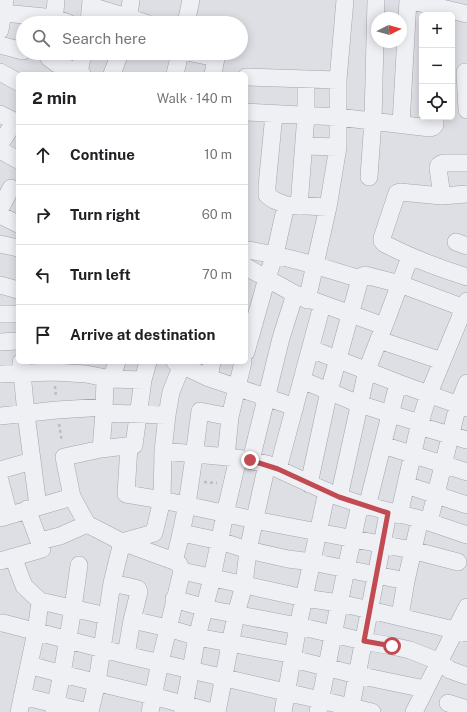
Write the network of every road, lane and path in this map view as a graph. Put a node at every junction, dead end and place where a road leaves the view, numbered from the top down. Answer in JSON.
{"nodes":[{"id":1,"x":56,"y":0,"type":"edge"},
{"id":2,"x":131,"y":0,"type":"edge"},
{"id":3,"x":191,"y":0,"type":"edge"},
{"id":4,"x":345,"y":0,"type":"edge"},
{"id":5,"x":376,"y":0,"type":"edge"},
{"id":6,"x":408,"y":0,"type":"edge"},
{"id":7,"x":91,"y":3,"type":"edge"},
{"id":8,"x":4,"y":6,"type":"edge"},
{"id":9,"x":461,"y":8,"type":"edge"},
{"id":10,"x":438,"y":11,"type":"edge"},
{"id":11,"x":41,"y":16,"type":"edge"},
{"id":12,"x":58,"y":16,"type":"edge"},
{"id":13,"x":90,"y":16,"type":"edge"},
{"id":14,"x":118,"y":16,"type":"edge"},
{"id":15,"x":129,"y":16,"type":"edge"},
{"id":16,"x":188,"y":16,"type":"edge"},
{"id":17,"x":0,"y":30,"type":"edge"},
{"id":18,"x":0,"y":45,"type":"edge"},
{"id":19,"x":16,"y":49,"type":"edge"},
{"id":20,"x":82,"y":60,"type":"edge"},
{"id":21,"x":117,"y":60,"type":"edge"},
{"id":22,"x":178,"y":60,"type":"edge"},
{"id":23,"x":216,"y":60,"type":"edge"},
{"id":24,"x":52,"y":62,"type":"edge"},
{"id":25,"x":0,"y":72,"type":"edge"},
{"id":26,"x":77,"y":72,"type":"edge"},
{"id":27,"x":80,"y":72,"type":"edge"},
{"id":28,"x":113,"y":72,"type":"edge"},
{"id":29,"x":175,"y":72,"type":"edge"},
{"id":30,"x":213,"y":72,"type":"edge"},
{"id":31,"x":461,"y":72,"type":"edge"},
{"id":32,"x":248,"y":77,"type":"edge"},
{"id":33,"x":306,"y":79,"type":"junction"},
{"id":34,"x":338,"y":80,"type":"junction"},
{"id":35,"x":16,"y":81,"type":"edge"},
{"id":36,"x":467,"y":110,"type":"edge"},
{"id":37,"x":248,"y":112,"type":"edge"},
{"id":38,"x":274,"y":114,"type":"junction"},
{"id":39,"x":306,"y":115,"type":"junction"},
{"id":40,"x":338,"y":117,"type":"junction"},
{"id":41,"x":11,"y":119,"type":"edge"},
{"id":42,"x":373,"y":120,"type":"junction"},
{"id":43,"x":435,"y":120,"type":"edge"},
{"id":44,"x":401,"y":124,"type":"junction"},
{"id":45,"x":0,"y":144,"type":"edge"},
{"id":46,"x":304,"y":146,"type":"junction"},
{"id":47,"x":338,"y":147,"type":"junction"},
{"id":48,"x":0,"y":150,"type":"edge"},
{"id":49,"x":16,"y":159,"type":"edge"},
{"id":50,"x":467,"y":163,"type":"edge"},
{"id":51,"x":368,"y":177,"type":"dead end"},
{"id":52,"x":10,"y":188,"type":"edge"},
{"id":53,"x":467,"y":194,"type":"edge"},
{"id":54,"x":442,"y":196,"type":"junction"},
{"id":55,"x":292,"y":206,"type":"junction"},
{"id":56,"x":328,"y":207,"type":"junction"},
{"id":57,"x":0,"y":209,"type":"edge"},
{"id":58,"x":0,"y":215,"type":"edge"},
{"id":59,"x":16,"y":223,"type":"edge"},
{"id":60,"x":0,"y":244,"type":"edge"},
{"id":61,"x":16,"y":248,"type":"edge"},
{"id":62,"x":248,"y":250,"type":"edge"},
{"id":63,"x":275,"y":254,"type":"junction"},
{"id":64,"x":410,"y":257,"type":"junction"},
{"id":65,"x":315,"y":264,"type":"junction"},
{"id":66,"x":248,"y":268,"type":"edge"},
{"id":67,"x":267,"y":278,"type":"junction"},
{"id":68,"x":467,"y":278,"type":"edge"},
{"id":69,"x":360,"y":279,"type":"junction"},
{"id":70,"x":400,"y":284,"type":"junction"},
{"id":71,"x":0,"y":286,"type":"edge"},
{"id":72,"x":16,"y":290,"type":"edge"},
{"id":73,"x":253,"y":296,"type":"edge"},
{"id":74,"x":308,"y":300,"type":"junction"},
{"id":75,"x":466,"y":306,"type":"edge"},
{"id":76,"x":0,"y":314,"type":"edge"},
{"id":77,"x":16,"y":314,"type":"edge"},
{"id":78,"x":350,"y":314,"type":"junction"},
{"id":79,"x":381,"y":333,"type":"junction"},
{"id":80,"x":248,"y":336,"type":"edge"},
{"id":81,"x":460,"y":337,"type":"edge"},
{"id":82,"x":16,"y":341,"type":"edge"},
{"id":83,"x":0,"y":342,"type":"edge"},
{"id":84,"x":311,"y":349,"type":"junction"},
{"id":85,"x":338,"y":359,"type":"junction"},
{"id":86,"x":442,"y":361,"type":"junction"},
{"id":87,"x":116,"y":364,"type":"edge"},
{"id":88,"x":147,"y":364,"type":"edge"},
{"id":89,"x":180,"y":364,"type":"edge"},
{"id":90,"x":184,"y":364,"type":"edge"},
{"id":91,"x":242,"y":364,"type":"edge"},
{"id":92,"x":22,"y":367,"type":"edge"},
{"id":93,"x":87,"y":368,"type":"edge"},
{"id":94,"x":210,"y":370,"type":"edge"},
{"id":95,"x":367,"y":370,"type":"junction"},
{"id":96,"x":0,"y":374,"type":"edge"},
{"id":97,"x":108,"y":379,"type":"junction"},
{"id":98,"x":143,"y":380,"type":"junction"},
{"id":99,"x":302,"y":380,"type":"junction"},
{"id":100,"x":398,"y":383,"type":"junction"},
{"id":101,"x":467,"y":383,"type":"edge"},
{"id":102,"x":237,"y":386,"type":"junction"},
{"id":103,"x":329,"y":391,"type":"junction"},
{"id":104,"x":429,"y":393,"type":"junction"},
{"id":105,"x":266,"y":397,"type":"junction"},
{"id":106,"x":359,"y":404,"type":"junction"},
{"id":107,"x":295,"y":407,"type":"junction"},
{"id":108,"x":463,"y":407,"type":"edge"},
{"id":109,"x":57,"y":410,"type":"junction"},
{"id":110,"x":105,"y":410,"type":"junction"},
{"id":111,"x":138,"y":413,"type":"junction"},
{"id":112,"x":26,"y":414,"type":"junction"},
{"id":113,"x":390,"y":414,"type":"junction"},
{"id":114,"x":167,"y":415,"type":"junction"},
{"id":115,"x":0,"y":416,"type":"edge"},
{"id":116,"x":230,"y":417,"type":"junction"},
{"id":117,"x":419,"y":424,"type":"junction"},
{"id":118,"x":450,"y":435,"type":"junction"},
{"id":119,"x":467,"y":440,"type":"edge"},
{"id":120,"x":383,"y":445,"type":"junction"},
{"id":121,"x":129,"y":446,"type":"junction"},
{"id":122,"x":101,"y":449,"type":"junction"},
{"id":123,"x":163,"y":451,"type":"junction"},
{"id":124,"x":194,"y":453,"type":"junction"},
{"id":125,"x":413,"y":454,"type":"junction"},
{"id":126,"x":64,"y":457,"type":"junction"},
{"id":127,"x":32,"y":460,"type":"junction"},
{"id":128,"x":252,"y":462,"type":"junction"},
{"id":129,"x":443,"y":464,"type":"junction"},
{"id":130,"x":0,"y":470,"type":"edge"},
{"id":131,"x":467,"y":472,"type":"edge"},
{"id":132,"x":0,"y":482,"type":"edge"},
{"id":133,"x":309,"y":484,"type":"junction"},
{"id":134,"x":406,"y":485,"type":"junction"},
{"id":135,"x":333,"y":494,"type":"junction"},
{"id":136,"x":436,"y":494,"type":"junction"},
{"id":137,"x":72,"y":497,"type":"junction"},
{"id":138,"x":162,"y":500,"type":"junction"},
{"id":139,"x":466,"y":502,"type":"edge"},
{"id":140,"x":187,"y":506,"type":"junction"},
{"id":141,"x":363,"y":506,"type":"junction"},
{"id":142,"x":33,"y":508,"type":"junction"},
{"id":143,"x":225,"y":514,"type":"junction"},
{"id":144,"x":394,"y":514,"type":"junction"},
{"id":145,"x":5,"y":516,"type":"edge"},
{"id":146,"x":255,"y":520,"type":"junction"},
{"id":147,"x":424,"y":521,"type":"junction"},
{"id":148,"x":86,"y":524,"type":"junction"},
{"id":149,"x":318,"y":532,"type":"junction"},
{"id":150,"x":182,"y":533,"type":"junction"},
{"id":151,"x":467,"y":535,"type":"edge"},
{"id":152,"x":352,"y":539,"type":"junction"},
{"id":153,"x":40,"y":541,"type":"junction"},
{"id":154,"x":220,"y":541,"type":"junction"},
{"id":155,"x":122,"y":542,"type":"junction"},
{"id":156,"x":382,"y":545,"type":"junction"},
{"id":157,"x":248,"y":550,"type":"junction"},
{"id":158,"x":412,"y":550,"type":"junction"},
{"id":159,"x":6,"y":559,"type":"edge"},
{"id":160,"x":312,"y":562,"type":"junction"},
{"id":161,"x":458,"y":562,"type":"dead end"},
{"id":162,"x":79,"y":565,"type":"dead end"},
{"id":163,"x":178,"y":566,"type":"junction"},
{"id":164,"x":346,"y":569,"type":"junction"},
{"id":165,"x":376,"y":575,"type":"junction"},
{"id":166,"x":212,"y":578,"type":"junction"},
{"id":167,"x":406,"y":581,"type":"junction"},
{"id":168,"x":112,"y":583,"type":"junction"},
{"id":169,"x":244,"y":585,"type":"junction"},
{"id":170,"x":304,"y":598,"type":"junction"},
{"id":171,"x":174,"y":599,"type":"junction"},
{"id":172,"x":40,"y":601,"type":"junction"},
{"id":173,"x":339,"y":603,"type":"junction"},
{"id":174,"x":467,"y":607,"type":"edge"},
{"id":175,"x":73,"y":608,"type":"junction"},
{"id":176,"x":205,"y":608,"type":"junction"},
{"id":177,"x":370,"y":610,"type":"junction"},
{"id":178,"x":236,"y":614,"type":"junction"},
{"id":179,"x":107,"y":616,"type":"junction"},
{"id":180,"x":400,"y":616,"type":"junction"},
{"id":181,"x":1,"y":620,"type":"edge"},
{"id":182,"x":132,"y":620,"type":"junction"},
{"id":183,"x":298,"y":626,"type":"junction"},
{"id":184,"x":168,"y":628,"type":"junction"},
{"id":185,"x":36,"y":632,"type":"junction"},
{"id":186,"x":461,"y":632,"type":"edge"},
{"id":187,"x":333,"y":635,"type":"junction"},
{"id":188,"x":197,"y":637,"type":"junction"},
{"id":189,"x":68,"y":640,"type":"junction"},
{"id":190,"x":364,"y":641,"type":"junction"},
{"id":191,"x":230,"y":644,"type":"junction"},
{"id":192,"x":102,"y":649,"type":"junction"},
{"id":193,"x":126,"y":655,"type":"junction"},
{"id":194,"x":293,"y":657,"type":"junction"},
{"id":195,"x":160,"y":662,"type":"junction"},
{"id":196,"x":440,"y":662,"type":"junction"},
{"id":197,"x":29,"y":665,"type":"junction"},
{"id":198,"x":327,"y":667,"type":"junction"},
{"id":199,"x":191,"y":671,"type":"junction"},
{"id":200,"x":62,"y":674,"type":"junction"},
{"id":201,"x":357,"y":675,"type":"junction"},
{"id":202,"x":467,"y":676,"type":"edge"},
{"id":203,"x":224,"y":678,"type":"junction"},
{"id":204,"x":97,"y":682,"type":"junction"},
{"id":205,"x":425,"y":689,"type":"junction"},
{"id":206,"x":286,"y":692,"type":"junction"},
{"id":207,"x":448,"y":703,"type":"dead end"},
{"id":208,"x":21,"y":704,"type":"edge"},
{"id":209,"x":152,"y":704,"type":"edge"},
{"id":210,"x":319,"y":706,"type":"edge"},
{"id":211,"x":54,"y":708,"type":"edge"},
{"id":212,"x":183,"y":708,"type":"edge"},
{"id":213,"x":351,"y":709,"type":"edge"},
{"id":214,"x":467,"y":709,"type":"edge"},
{"id":215,"x":89,"y":712,"type":"edge"},
{"id":216,"x":212,"y":712,"type":"edge"},
{"id":217,"x":217,"y":712,"type":"edge"},
{"id":218,"x":283,"y":712,"type":"edge"},
{"id":219,"x":372,"y":712,"type":"edge"},
{"id":220,"x":414,"y":712,"type":"edge"}],
"edges":[{"from":1,"to":12,"type":"street"},
{"from":2,"to":15,"type":"street"},
{"from":3,"to":16,"type":"street"},
{"from":4,"to":34,"type":"street"},
{"from":5,"to":42,"type":"street"},
{"from":6,"to":10,"type":"street"},
{"from":6,"to":44,"type":"street"},
{"from":7,"to":13,"type":"street"},
{"from":7,"to":14,"type":"street"},
{"from":8,"to":11,"type":"street"},
{"from":8,"to":17,"type":"street"},
{"from":9,"to":10,"type":"street"},
{"from":18,"to":19,"type":"street"},
{"from":20,"to":27,"type":"street"},
{"from":21,"to":28,"type":"street"},
{"from":22,"to":29,"type":"street"},
{"from":23,"to":30,"type":"street"},
{"from":24,"to":26,"type":"street"},
{"from":25,"to":35,"type":"street"},
{"from":31,"to":36,"type":"street"},
{"from":32,"to":33,"type":"street"},
{"from":33,"to":34,"type":"street"},
{"from":33,"to":39,"type":"street"},
{"from":34,"to":40,"type":"street"},
{"from":37,"to":38,"type":"street"},
{"from":38,"to":39,"type":"street"},
{"from":38,"to":55,"type":"street"},
{"from":39,"to":40,"type":"street"},
{"from":39,"to":46,"type":"street"},
{"from":40,"to":42,"type":"street"},
{"from":40,"to":47,"type":"street"},
{"from":41,"to":45,"type":"street"},
{"from":42,"to":44,"type":"street"},
{"from":42,"to":51,"type":"street"},
{"from":43,"to":44,"type":"street"},
{"from":46,"to":47,"type":"street"},
{"from":46,"to":55,"type":"street"},
{"from":47,"to":56,"type":"street"},
{"from":48,"to":49,"type":"street"},
{"from":50,"to":54,"type":"street"},
{"from":52,"to":57,"type":"street"},
{"from":53,"to":54,"type":"street"},
{"from":54,"to":64,"type":"street"},
{"from":55,"to":56,"type":"street"},
{"from":55,"to":63,"type":"street"},
{"from":56,"to":65,"type":"street"},
{"from":58,"to":59,"type":"street"},
{"from":60,"to":61,"type":"street"},
{"from":62,"to":63,"type":"street"},
{"from":63,"to":65,"type":"street"},
{"from":63,"to":67,"type":"street"},
{"from":64,"to":68,"type":"street"},
{"from":64,"to":70,"type":"street"},
{"from":65,"to":69,"type":"street"},
{"from":65,"to":74,"type":"street"},
{"from":66,"to":67,"type":"street"},
{"from":67,"to":73,"type":"street"},
{"from":67,"to":74,"type":"street"},
{"from":69,"to":70,"type":"street"},
{"from":69,"to":78,"type":"street"},
{"from":70,"to":75,"type":"street"},
{"from":70,"to":79,"type":"street"},
{"from":71,"to":72,"type":"street"},
{"from":73,"to":80,"type":"street"},
{"from":74,"to":78,"type":"street"},
{"from":74,"to":84,"type":"street"},
{"from":74,"to":105,"type":"street"},
{"from":75,"to":81,"type":"street"},
{"from":76,"to":77,"type":"street"},
{"from":78,"to":79,"type":"street"},
{"from":78,"to":85,"type":"street"},
{"from":79,"to":86,"type":"street"},
{"from":79,"to":95,"type":"street"},
{"from":81,"to":86,"type":"street"},
{"from":82,"to":83,"type":"street"},
{"from":84,"to":85,"type":"street"},
{"from":84,"to":99,"type":"street"},
{"from":85,"to":95,"type":"street"},
{"from":85,"to":103,"type":"street"},
{"from":86,"to":104,"type":"street"},
{"from":87,"to":97,"type":"street"},
{"from":88,"to":98,"type":"street"},
{"from":89,"to":114,"type":"street"},
{"from":90,"to":94,"type":"street"},
{"from":91,"to":102,"type":"street"},
{"from":92,"to":93,"type":"street"},
{"from":92,"to":96,"type":"street"},
{"from":92,"to":112,"type":"street"},
{"from":93,"to":97,"type":"street"},
{"from":94,"to":102,"type":"street"},
{"from":95,"to":100,"type":"street"},
{"from":95,"to":106,"type":"street"},
{"from":97,"to":98,"type":"street"},
{"from":97,"to":110,"type":"street"},
{"from":98,"to":111,"type":"street"},
{"from":99,"to":103,"type":"street"},
{"from":99,"to":107,"type":"street"},
{"from":100,"to":104,"type":"street"},
{"from":100,"to":113,"type":"street"},
{"from":101,"to":108,"type":"street"},
{"from":102,"to":105,"type":"street"},
{"from":102,"to":116,"type":"street"},
{"from":103,"to":106,"type":"street"},
{"from":103,"to":133,"type":"street"},
{"from":104,"to":108,"type":"street"},
{"from":104,"to":117,"type":"street"},
{"from":105,"to":107,"type":"street"},
{"from":105,"to":128,"type":"street"},
{"from":106,"to":113,"type":"street"},
{"from":106,"to":135,"type":"street"},
{"from":107,"to":128,"type":"street"},
{"from":108,"to":118,"type":"street"},
{"from":109,"to":110,"type":"street"},
{"from":109,"to":112,"type":"street"},
{"from":109,"to":126,"type":"path"},
{"from":110,"to":111,"type":"street"},
{"from":110,"to":122,"type":"street"},
{"from":111,"to":114,"type":"street"},
{"from":111,"to":121,"type":"street"},
{"from":112,"to":115,"type":"street"},
{"from":112,"to":127,"type":"street"},
{"from":113,"to":117,"type":"street"},
{"from":113,"to":120,"type":"street"},
{"from":114,"to":123,"type":"street"},
{"from":116,"to":124,"type":"street"},
{"from":116,"to":128,"type":"street"},
{"from":117,"to":118,"type":"street"},
{"from":117,"to":125,"type":"street"},
{"from":118,"to":119,"type":"street"},
{"from":118,"to":129,"type":"street"},
{"from":120,"to":125,"type":"street"},
{"from":120,"to":141,"type":"street"},
{"from":121,"to":122,"type":"street"},
{"from":121,"to":138,"type":"street"},
{"from":122,"to":126,"type":"street"},
{"from":123,"to":124,"type":"street"},
{"from":123,"to":138,"type":"street"},
{"from":124,"to":128,"type":"street"},
{"from":124,"to":140,"type":"street"},
{"from":125,"to":129,"type":"street"},
{"from":125,"to":134,"type":"street"},
{"from":126,"to":137,"type":"street"},
{"from":127,"to":130,"type":"street"},
{"from":127,"to":142,"type":"street"},
{"from":128,"to":133,"type":"street"},
{"from":128,"to":143,"type":"street"},
{"from":128,"to":146,"type":"street"},
{"from":129,"to":131,"type":"street"},
{"from":129,"to":136,"type":"street"},
{"from":132,"to":145,"type":"street"},
{"from":133,"to":135,"type":"street"},
{"from":134,"to":136,"type":"street"},
{"from":134,"to":144,"type":"street"},
{"from":135,"to":141,"type":"street"},
{"from":135,"to":149,"type":"street"},
{"from":136,"to":139,"type":"street"},
{"from":136,"to":147,"type":"street"},
{"from":137,"to":142,"type":"street"},
{"from":137,"to":148,"type":"street"},
{"from":138,"to":140,"type":"street"},
{"from":138,"to":155,"type":"street"},
{"from":140,"to":143,"type":"street"},
{"from":140,"to":150,"type":"street"},
{"from":141,"to":144,"type":"street"},
{"from":141,"to":152,"type":"street"},
{"from":142,"to":145,"type":"street"},
{"from":142,"to":153,"type":"street"},
{"from":143,"to":146,"type":"street"},
{"from":143,"to":154,"type":"street"},
{"from":144,"to":147,"type":"street"},
{"from":144,"to":156,"type":"street"},
{"from":146,"to":149,"type":"street"},
{"from":146,"to":157,"type":"street"},
{"from":147,"to":151,"type":"street"},
{"from":147,"to":158,"type":"street"},
{"from":148,"to":153,"type":"street"},
{"from":148,"to":155,"type":"street"},
{"from":149,"to":152,"type":"street"},
{"from":149,"to":160,"type":"street"},
{"from":150,"to":154,"type":"street"},
{"from":150,"to":163,"type":"street"},
{"from":152,"to":156,"type":"street"},
{"from":152,"to":164,"type":"street"},
{"from":153,"to":159,"type":"street"},
{"from":154,"to":157,"type":"street"},
{"from":154,"to":166,"type":"street"},
{"from":155,"to":163,"type":"street"},
{"from":155,"to":168,"type":"street"},
{"from":156,"to":158,"type":"street"},
{"from":156,"to":165,"type":"street"},
{"from":157,"to":160,"type":"street"},
{"from":157,"to":169,"type":"street"},
{"from":158,"to":161,"type":"street"},
{"from":158,"to":167,"type":"street"},
{"from":159,"to":172,"type":"street"},
{"from":160,"to":164,"type":"street"},
{"from":160,"to":170,"type":"street"},
{"from":162,"to":175,"type":"street"},
{"from":163,"to":166,"type":"street"},
{"from":163,"to":171,"type":"street"},
{"from":164,"to":165,"type":"street"},
{"from":164,"to":173,"type":"street"},
{"from":165,"to":167,"type":"street"},
{"from":165,"to":177,"type":"street"},
{"from":166,"to":169,"type":"street"},
{"from":166,"to":176,"type":"street"},
{"from":167,"to":180,"type":"street"},
{"from":168,"to":179,"type":"street"},
{"from":168,"to":182,"type":"street"},
{"from":169,"to":170,"type":"street"},
{"from":169,"to":178,"type":"street"},
{"from":170,"to":173,"type":"street"},
{"from":170,"to":183,"type":"street"},
{"from":171,"to":176,"type":"street"},
{"from":171,"to":184,"type":"street"},
{"from":172,"to":175,"type":"street"},
{"from":172,"to":185,"type":"street"},
{"from":173,"to":177,"type":"street"},
{"from":173,"to":187,"type":"street"},
{"from":174,"to":186,"type":"street"},
{"from":175,"to":179,"type":"street"},
{"from":175,"to":189,"type":"street"},
{"from":176,"to":178,"type":"street"},
{"from":176,"to":188,"type":"street"},
{"from":177,"to":180,"type":"street"},
{"from":177,"to":190,"type":"street"},
{"from":178,"to":183,"type":"street"},
{"from":178,"to":191,"type":"street"},
{"from":179,"to":192,"type":"street"},
{"from":180,"to":186,"type":"street"},
{"from":181,"to":185,"type":"street"},
{"from":182,"to":184,"type":"street"},
{"from":182,"to":193,"type":"street"},
{"from":183,"to":187,"type":"street"},
{"from":183,"to":194,"type":"street"},
{"from":184,"to":188,"type":"street"},
{"from":184,"to":195,"type":"street"},
{"from":185,"to":189,"type":"street"},
{"from":185,"to":197,"type":"street"},
{"from":186,"to":196,"type":"street"},
{"from":187,"to":190,"type":"street"},
{"from":187,"to":198,"type":"street"},
{"from":188,"to":191,"type":"street"},
{"from":188,"to":199,"type":"street"},
{"from":189,"to":192,"type":"street"},
{"from":189,"to":200,"type":"street"},
{"from":190,"to":196,"type":"street"},
{"from":190,"to":201,"type":"street"},
{"from":191,"to":194,"type":"street"},
{"from":191,"to":203,"type":"street"},
{"from":192,"to":193,"type":"street"},
{"from":192,"to":204,"type":"street"},
{"from":193,"to":195,"type":"street"},
{"from":194,"to":198,"type":"street"},
{"from":194,"to":206,"type":"street"},
{"from":195,"to":199,"type":"street"},
{"from":195,"to":209,"type":"street"},
{"from":196,"to":202,"type":"street"},
{"from":196,"to":205,"type":"street"},
{"from":197,"to":200,"type":"street"},
{"from":197,"to":208,"type":"street"},
{"from":198,"to":201,"type":"street"},
{"from":198,"to":210,"type":"street"},
{"from":199,"to":203,"type":"street"},
{"from":199,"to":212,"type":"street"},
{"from":200,"to":204,"type":"street"},
{"from":200,"to":211,"type":"street"},
{"from":201,"to":205,"type":"street"},
{"from":201,"to":213,"type":"street"},
{"from":203,"to":206,"type":"street"},
{"from":203,"to":217,"type":"street"},
{"from":204,"to":209,"type":"street"},
{"from":204,"to":215,"type":"street"},
{"from":205,"to":220,"type":"street"},
{"from":206,"to":210,"type":"street"},
{"from":206,"to":218,"type":"street"},
{"from":207,"to":214,"type":"street"},
{"from":208,"to":211,"type":"street"},
{"from":209,"to":212,"type":"street"},
{"from":210,"to":213,"type":"street"},
{"from":211,"to":215,"type":"street"},
{"from":212,"to":216,"type":"street"},
{"from":213,"to":219,"type":"street"}]}
